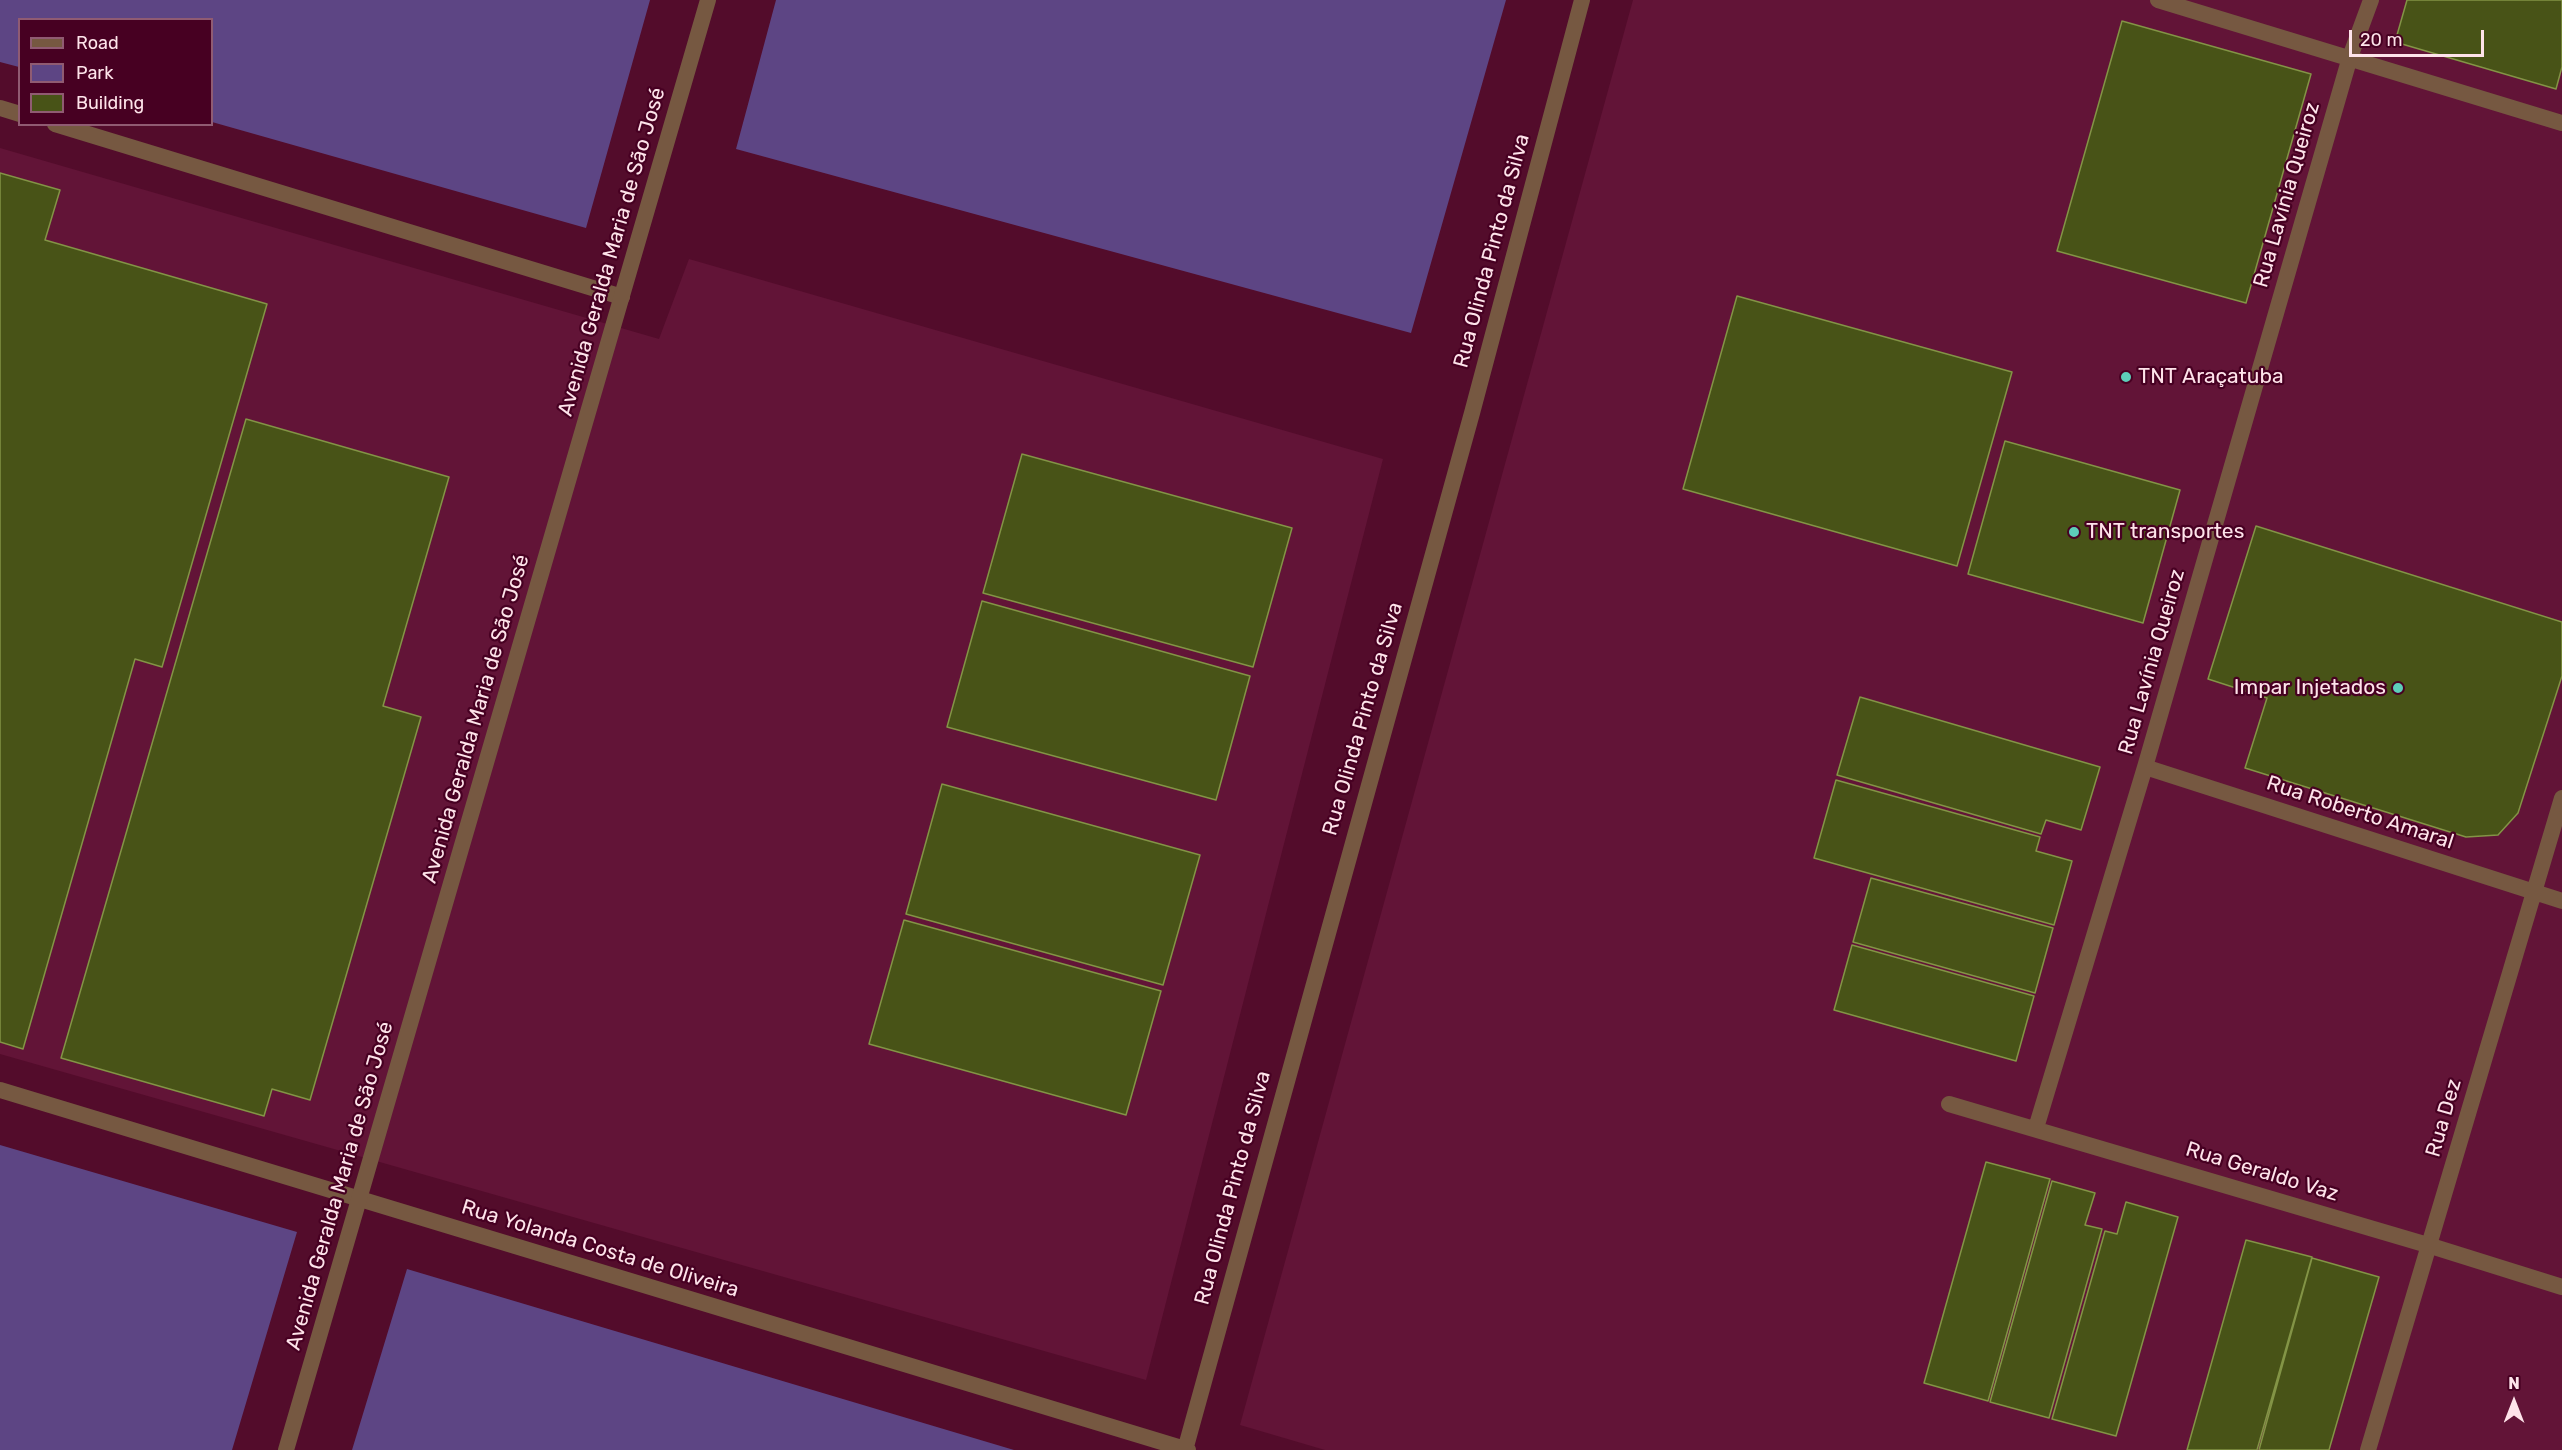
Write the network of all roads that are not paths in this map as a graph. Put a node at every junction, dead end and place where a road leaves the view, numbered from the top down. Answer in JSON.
{"nodes":[{"id":1,"x":708,"y":0,"type":"edge"},
{"id":2,"x":1582,"y":0,"type":"edge"},
{"id":3,"x":2158,"y":0,"type":"edge"},
{"id":4,"x":2371,"y":0,"type":"edge"},
{"id":5,"x":2350,"y":57,"type":"junction"},
{"id":6,"x":0,"y":108,"type":"edge"},
{"id":7,"x":18,"y":113,"type":"edge"},
{"id":8,"x":2562,"y":123,"type":"edge"},
{"id":9,"x":62,"y":126,"type":"edge"},
{"id":10,"x":622,"y":297,"type":"junction"},
{"id":11,"x":2145,"y":767,"type":"junction"},
{"id":12,"x":2562,"y":798,"type":"edge"},
{"id":13,"x":2533,"y":893,"type":"junction"},
{"id":14,"x":2562,"y":901,"type":"edge"},
{"id":15,"x":0,"y":1090,"type":"edge"},
{"id":16,"x":1949,"y":1104,"type":"dead end"},
{"id":17,"x":2036,"y":1128,"type":"junction"},
{"id":18,"x":360,"y":1200,"type":"junction"},
{"id":19,"x":2431,"y":1246,"type":"junction"},
{"id":20,"x":2562,"y":1287,"type":"edge"},
{"id":21,"x":286,"y":1450,"type":"edge"},
{"id":22,"x":1186,"y":1450,"type":"edge"},
{"id":23,"x":2368,"y":1450,"type":"edge"}],
"edges":[{"from":1,"to":10,"type":"street","name":"Avenida Geralda Maria de São José"},
{"from":2,"to":22,"type":"street","name":"Rua Olinda Pinto da Silva"},
{"from":3,"to":5,"type":"street"},
{"from":4,"to":5,"type":"street","name":"Rua Lavínia Queiroz"},
{"from":5,"to":8,"type":"street"},
{"from":5,"to":11,"type":"street","name":"Rua Lavínia Queiroz"},
{"from":6,"to":7,"type":"street"},
{"from":9,"to":10,"type":"street"},
{"from":10,"to":18,"type":"street","name":"Avenida Geralda Maria de São José"},
{"from":11,"to":13,"type":"street","name":"Rua Roberto Amaral"},
{"from":11,"to":17,"type":"street","name":"Rua Lavínia Queiroz"},
{"from":12,"to":13,"type":"street","name":"Rua Dez"},
{"from":13,"to":14,"type":"street","name":"Rua Roberto Amaral"},
{"from":13,"to":19,"type":"street","name":"Rua Dez"},
{"from":15,"to":18,"type":"street","name":"Rua Yolanda Costa de Oliveira"},
{"from":16,"to":17,"type":"street","name":"Rua Geraldo Vaz"},
{"from":17,"to":19,"type":"street","name":"Rua Geraldo Vaz"},
{"from":18,"to":21,"type":"street","name":"Avenida Geralda Maria de São José"},
{"from":18,"to":22,"type":"street","name":"Rua Yolanda Costa de Oliveira"},
{"from":19,"to":20,"type":"street","name":"Rua Geraldo Vaz"},
{"from":19,"to":23,"type":"street","name":"Rua Dez"}]}
